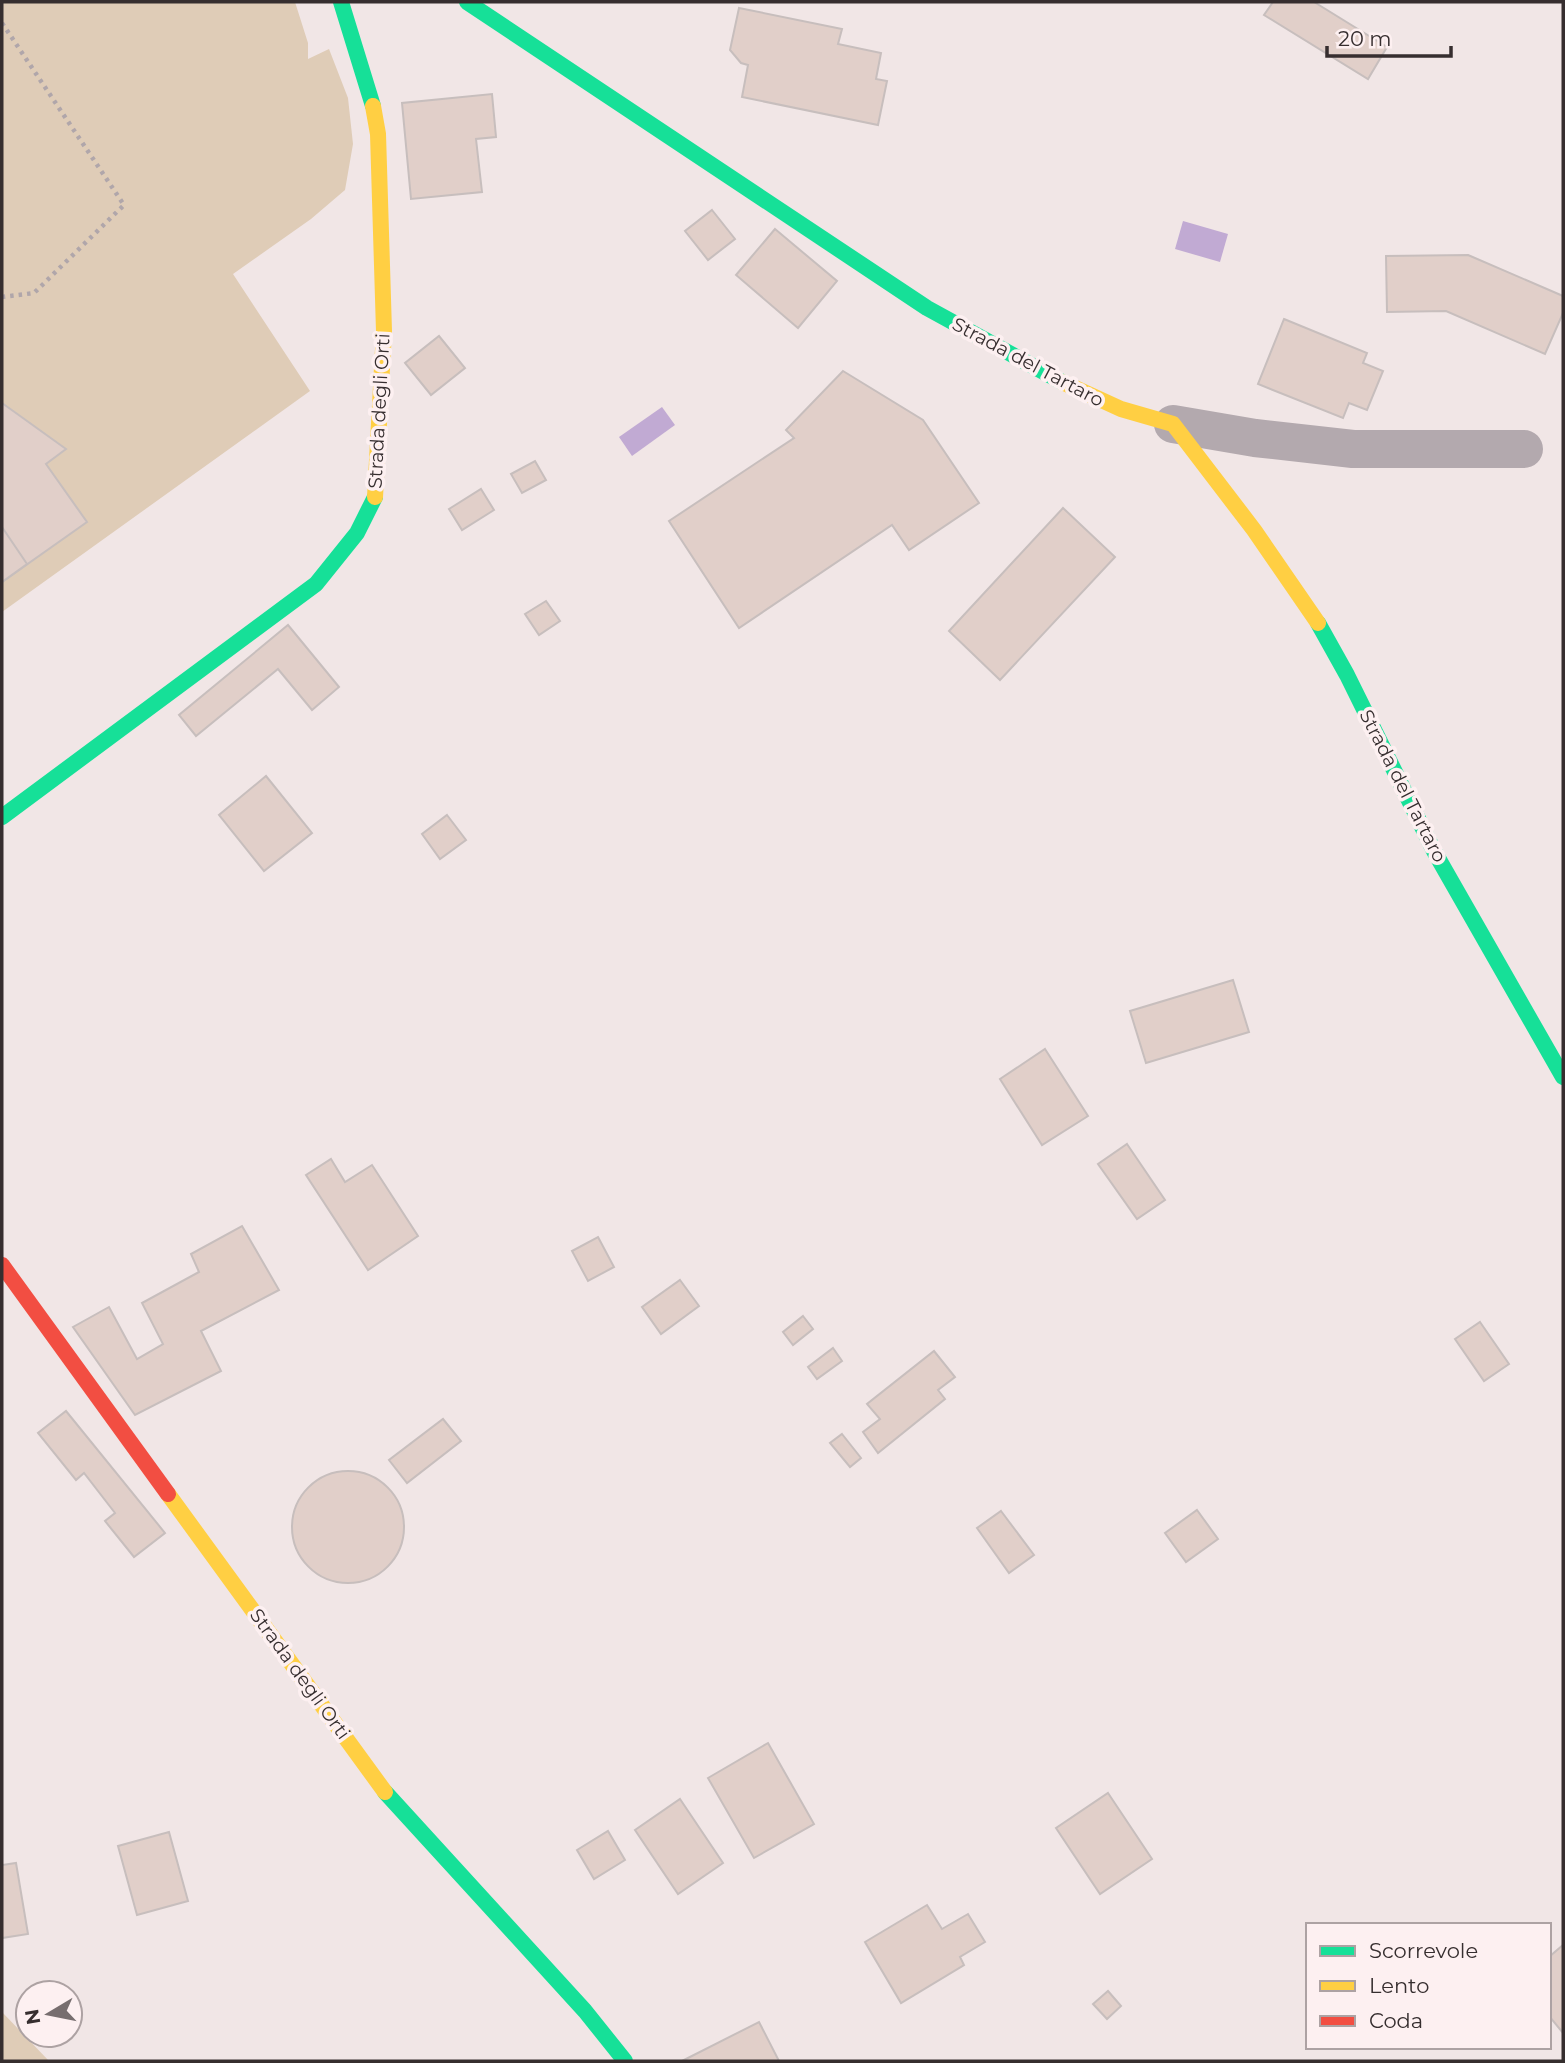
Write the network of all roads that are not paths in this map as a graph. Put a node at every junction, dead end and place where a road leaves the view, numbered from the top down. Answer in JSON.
{"nodes":[{"id":1,"x":341,"y":2,"type":"edge"},
{"id":2,"x":467,"y":2,"type":"edge"},
{"id":3,"x":1173,"y":424,"type":"junction"},
{"id":4,"x":1524,"y":449,"type":"dead end"},
{"id":5,"x":2,"y":817,"type":"edge"},
{"id":6,"x":1563,"y":1077,"type":"edge"},
{"id":7,"x":2,"y":1265,"type":"edge"},
{"id":8,"x":625,"y":2061,"type":"edge"}],
"edges":[{"from":1,"to":5,"type":"street","name":"Strada degli Orti"},
{"from":2,"to":3,"type":"street","name":"Strada del Tartaro"},
{"from":3,"to":4,"type":"street"},
{"from":3,"to":6,"type":"street","name":"Strada del Tartaro"},
{"from":7,"to":8,"type":"street","name":"Strada degli Orti"}]}
